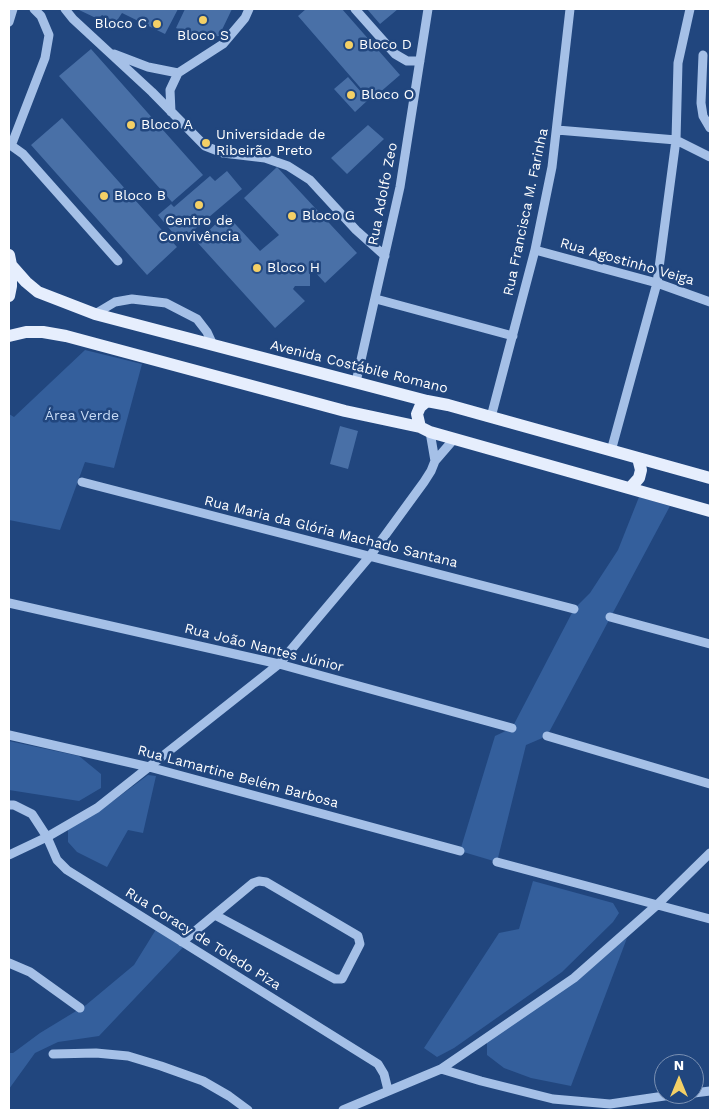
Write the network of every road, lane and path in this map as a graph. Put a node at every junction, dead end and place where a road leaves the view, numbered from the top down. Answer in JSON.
{"nodes":[{"id":1,"x":13,"y":9,"type":"edge"},
{"id":2,"x":34,"y":9,"type":"edge"},
{"id":3,"x":65,"y":9,"type":"edge"},
{"id":4,"x":249,"y":9,"type":"edge"},
{"id":5,"x":355,"y":9,"type":"edge"},
{"id":6,"x":428,"y":9,"type":"edge"},
{"id":7,"x":570,"y":9,"type":"edge"},
{"id":8,"x":690,"y":9,"type":"edge"},
{"id":9,"x":9,"y":22,"type":"edge"},
{"id":10,"x":108,"y":52,"type":"junction"},
{"id":11,"x":703,"y":55,"type":"dead end"},
{"id":12,"x":420,"y":60,"type":"junction"},
{"id":13,"x":178,"y":73,"type":"junction"},
{"id":14,"x":170,"y":112,"type":"junction"},
{"id":15,"x":710,"y":128,"type":"edge"},
{"id":16,"x":557,"y":130,"type":"junction"},
{"id":17,"x":676,"y":140,"type":"junction"},
{"id":18,"x":10,"y":145,"type":"edge"},
{"id":19,"x":710,"y":157,"type":"edge"},
{"id":20,"x":535,"y":250,"type":"junction"},
{"id":21,"x":385,"y":256,"type":"junction"},
{"id":22,"x":10,"y":260,"type":"edge"},
{"id":23,"x":118,"y":261,"type":"dead end"},
{"id":24,"x":657,"y":284,"type":"junction"},
{"id":25,"x":9,"y":296,"type":"edge"},
{"id":26,"x":376,"y":299,"type":"junction"},
{"id":27,"x":710,"y":302,"type":"edge"},
{"id":28,"x":95,"y":314,"type":"junction"},
{"id":29,"x":9,"y":336,"type":"edge"},
{"id":30,"x":513,"y":336,"type":"junction"},
{"id":31,"x":213,"y":345,"type":"junction"},
{"id":32,"x":356,"y":382,"type":"junction"},
{"id":33,"x":427,"y":401,"type":"junction"},
{"id":34,"x":491,"y":417,"type":"junction"},
{"id":35,"x":425,"y":430,"type":"junction"},
{"id":36,"x":454,"y":439,"type":"junction"},
{"id":37,"x":610,"y":451,"type":"junction"},
{"id":38,"x":638,"y":458,"type":"junction"},
{"id":39,"x":435,"y":461,"type":"junction"},
{"id":40,"x":710,"y":478,"type":"edge"},
{"id":41,"x":82,"y":482,"type":"dead end"},
{"id":42,"x":630,"y":488,"type":"junction"},
{"id":43,"x":710,"y":511,"type":"edge"},
{"id":44,"x":370,"y":556,"type":"junction"},
{"id":45,"x":9,"y":602,"type":"edge"},
{"id":46,"x":574,"y":609,"type":"dead end"},
{"id":47,"x":610,"y":617,"type":"dead end"},
{"id":48,"x":710,"y":644,"type":"edge"},
{"id":49,"x":279,"y":664,"type":"junction"},
{"id":50,"x":512,"y":728,"type":"dead end"},
{"id":51,"x":9,"y":734,"type":"edge"},
{"id":52,"x":547,"y":736,"type":"dead end"},
{"id":53,"x":149,"y":767,"type":"junction"},
{"id":54,"x":710,"y":784,"type":"edge"},
{"id":55,"x":9,"y":805,"type":"edge"},
{"id":56,"x":47,"y":837,"type":"junction"},
{"id":57,"x":460,"y":851,"type":"dead end"},
{"id":58,"x":710,"y":853,"type":"edge"},
{"id":59,"x":9,"y":855,"type":"edge"},
{"id":60,"x":497,"y":862,"type":"dead end"},
{"id":61,"x":658,"y":904,"type":"junction"},
{"id":62,"x":215,"y":915,"type":"junction"},
{"id":63,"x":710,"y":918,"type":"edge"},
{"id":64,"x":182,"y":942,"type":"junction"},
{"id":65,"x":9,"y":963,"type":"edge"},
{"id":66,"x":80,"y":1008,"type":"dead end"},
{"id":67,"x":53,"y":1054,"type":"dead end"},
{"id":68,"x":441,"y":1069,"type":"junction"},
{"id":69,"x":388,"y":1090,"type":"junction"},
{"id":70,"x":654,"y":1098,"type":"edge"},
{"id":71,"x":248,"y":1110,"type":"edge"},
{"id":72,"x":343,"y":1110,"type":"edge"}],
"edges":[{"from":1,"to":9,"type":"street"},
{"from":2,"to":18,"type":"street"},
{"from":3,"to":10,"type":"street"},
{"from":4,"to":13,"type":"street"},
{"from":5,"to":12,"type":"street"},
{"from":6,"to":12,"type":"street","name":"Rua Adolfo Zeo"},
{"from":7,"to":16,"type":"street","name":"Rua Francisca M. Farinha"},
{"from":8,"to":17,"type":"street"},
{"from":10,"to":13,"type":"street"},
{"from":10,"to":14,"type":"street"},
{"from":11,"to":15,"type":"street"},
{"from":12,"to":21,"type":"street","name":"Rua Adolfo Zeo"},
{"from":13,"to":14,"type":"street"},
{"from":14,"to":21,"type":"street"},
{"from":16,"to":17,"type":"street"},
{"from":16,"to":20,"type":"street","name":"Rua Francisca M. Farinha"},
{"from":17,"to":19,"type":"street"},
{"from":17,"to":24,"type":"street"},
{"from":18,"to":23,"type":"street"},
{"from":20,"to":24,"type":"street","name":"Rua Agostinho Veiga"},
{"from":20,"to":30,"type":"street","name":"Rua Francisca M. Farinha"},
{"from":21,"to":26,"type":"street","name":"Rua Adolfo Zeo"},
{"from":22,"to":25,"type":"main road"},
{"from":22,"to":28,"type":"main road","name":"Avenida Costábile Romano"},
{"from":24,"to":27,"type":"street","name":"Rua Agostinho Veiga"},
{"from":24,"to":37,"type":"street"},
{"from":26,"to":30,"type":"street"},
{"from":26,"to":32,"type":"street","name":"Rua Adolfo Zeo"},
{"from":28,"to":31,"type":"main road","name":"Avenida Costábile Romano"},
{"from":28,"to":31,"type":"street"},
{"from":29,"to":35,"type":"main road"},
{"from":30,"to":34,"type":"street","name":"Rua Francisca M. Farinha"},
{"from":31,"to":32,"type":"main road","name":"Avenida Costábile Romano"},
{"from":32,"to":33,"type":"main road","name":"Avenida Costábile Romano"},
{"from":33,"to":34,"type":"main road","name":"Avenida Costábile Romano"},
{"from":33,"to":35,"type":"main road"},
{"from":34,"to":37,"type":"main road","name":"Avenida Costábile Romano"},
{"from":35,"to":36,"type":"main road"},
{"from":35,"to":39,"type":"street"},
{"from":36,"to":39,"type":"street"},
{"from":36,"to":42,"type":"main road"},
{"from":37,"to":38,"type":"main road","name":"Avenida Costábile Romano"},
{"from":38,"to":40,"type":"main road","name":"Avenida Costábile Romano"},
{"from":38,"to":42,"type":"main road"},
{"from":39,"to":44,"type":"street"},
{"from":41,"to":44,"type":"street","name":"Rua Maria da Glória Machado Santana"},
{"from":42,"to":43,"type":"main road"},
{"from":44,"to":46,"type":"street","name":"Rua Maria da Glória Machado Santana"},
{"from":44,"to":49,"type":"street"},
{"from":45,"to":49,"type":"street","name":"Rua João Nantes Júnior"},
{"from":47,"to":48,"type":"street"},
{"from":49,"to":50,"type":"street","name":"Rua João Nantes Júnior"},
{"from":49,"to":53,"type":"street"},
{"from":51,"to":53,"type":"street","name":"Rua Lamartine Belém Barbosa"},
{"from":52,"to":54,"type":"street"},
{"from":53,"to":56,"type":"street"},
{"from":53,"to":57,"type":"street","name":"Rua Lamartine Belém Barbosa"},
{"from":55,"to":56,"type":"street","name":"Rua Coracy de Toledo Piza"},
{"from":56,"to":59,"type":"street"},
{"from":56,"to":64,"type":"street","name":"Rua Coracy de Toledo Piza"},
{"from":58,"to":61,"type":"street"},
{"from":60,"to":61,"type":"street"},
{"from":61,"to":63,"type":"street"},
{"from":61,"to":68,"type":"street"},
{"from":62,"to":62,"type":"street"},
{"from":62,"to":64,"type":"street"},
{"from":64,"to":69,"type":"street","name":"Rua Coracy de Toledo Piza"},
{"from":65,"to":66,"type":"street"},
{"from":67,"to":71,"type":"street"},
{"from":68,"to":69,"type":"street"},
{"from":68,"to":70,"type":"street"},
{"from":69,"to":72,"type":"street"}]}
